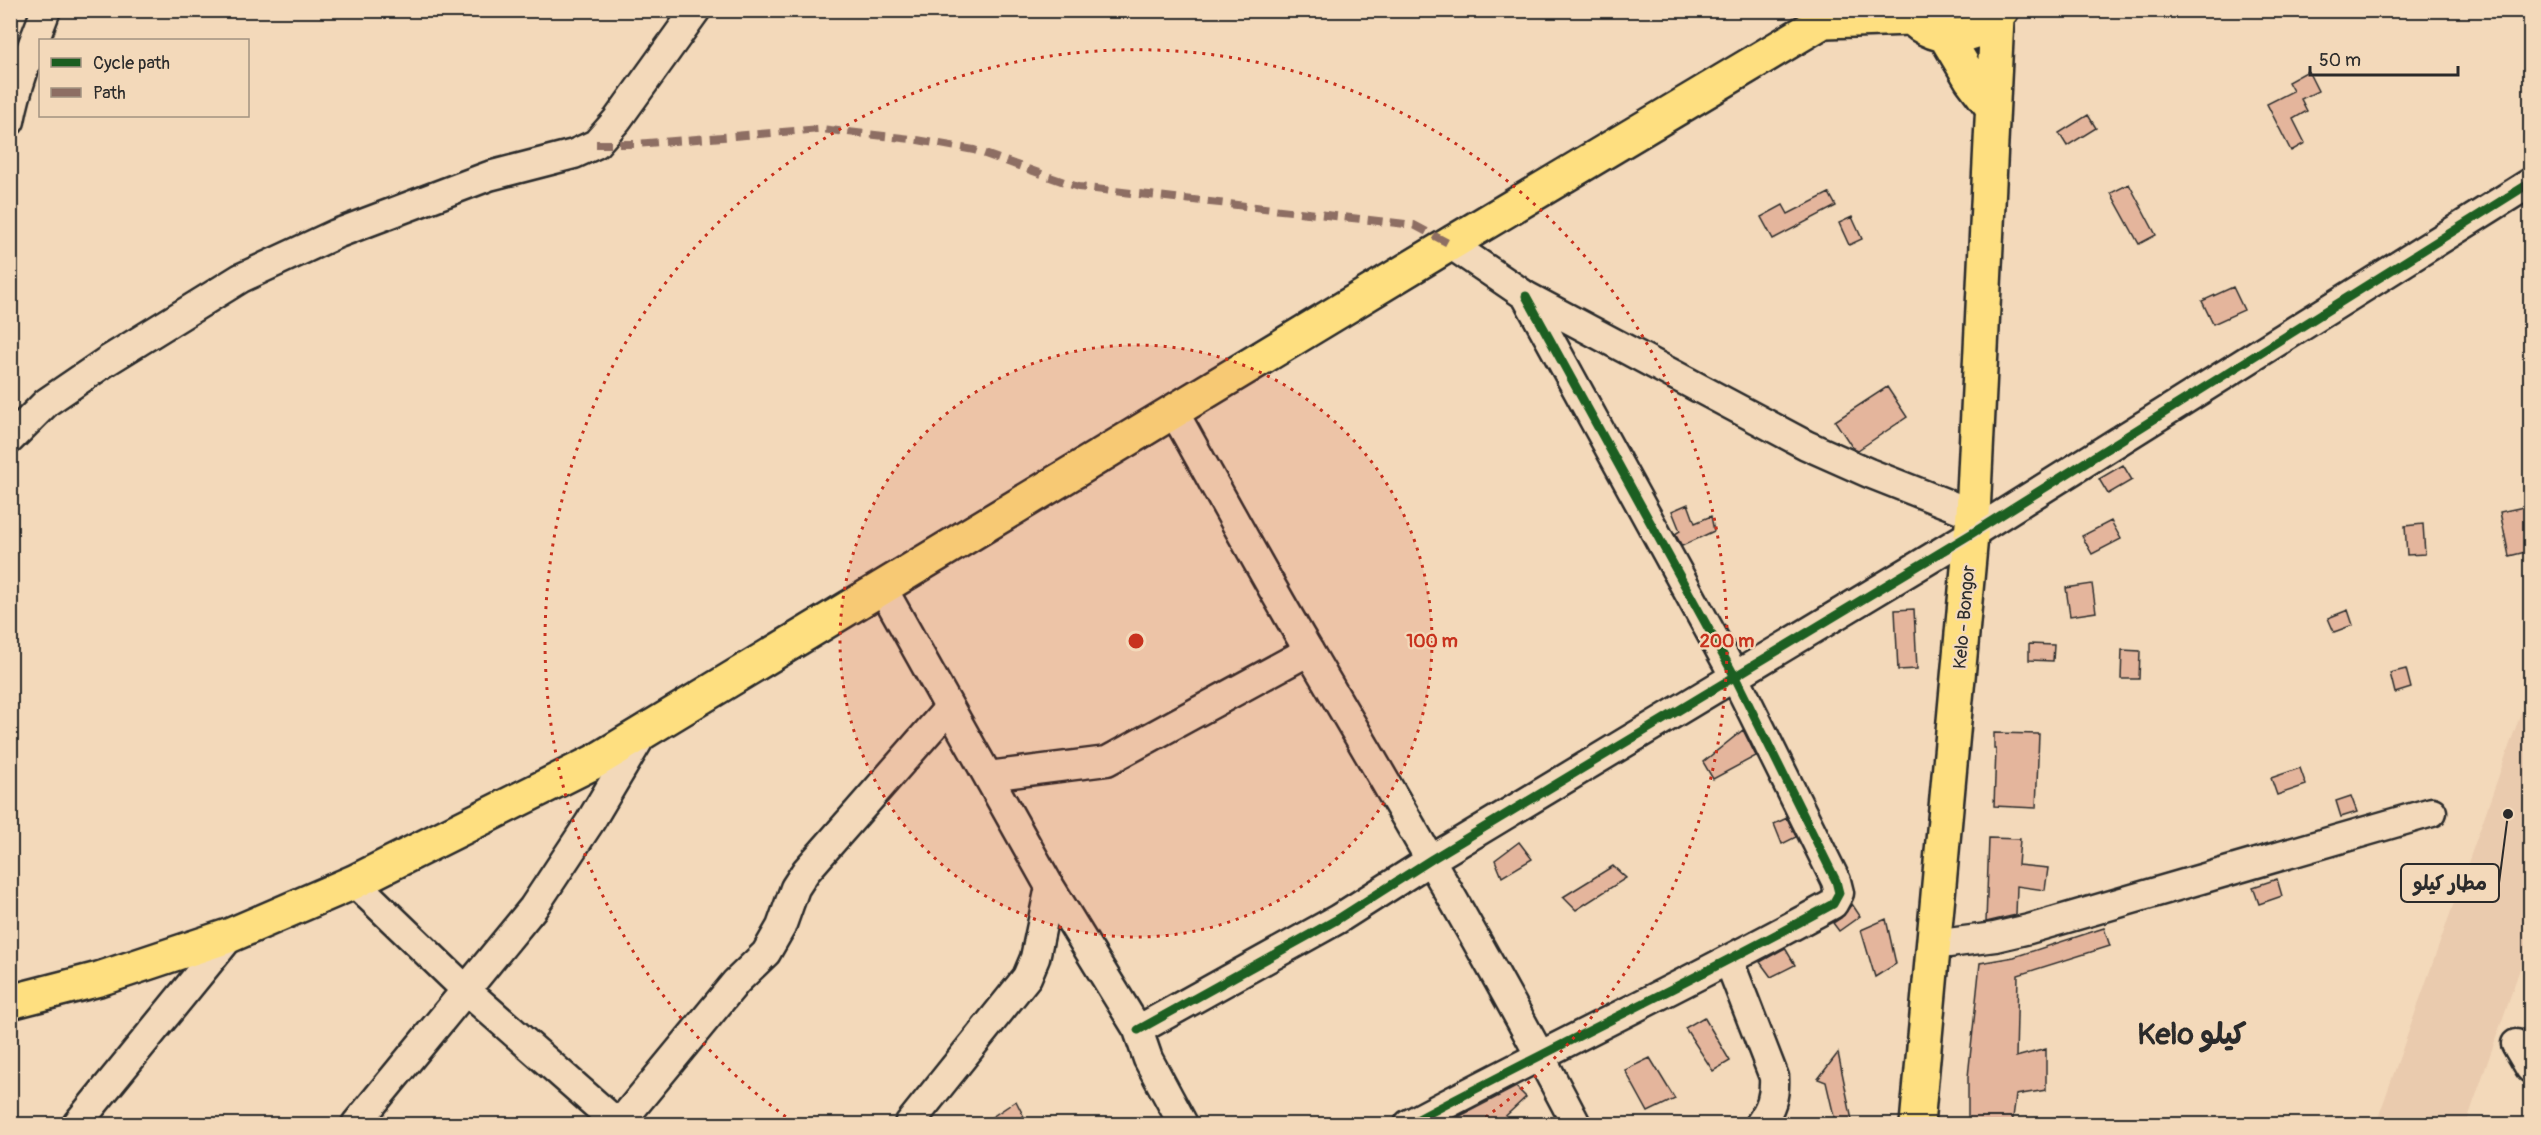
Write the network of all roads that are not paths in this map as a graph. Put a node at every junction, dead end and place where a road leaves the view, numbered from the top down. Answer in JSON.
{"nodes":[{"id":1,"x":46,"y":10,"type":"edge"},
{"id":2,"x":690,"y":12,"type":"edge"},
{"id":3,"x":1907,"y":14,"type":"edge"},
{"id":4,"x":1999,"y":14,"type":"edge"},
{"id":5,"x":1834,"y":16,"type":"edge"},
{"id":6,"x":1946,"y":37,"type":"junction"},
{"id":7,"x":1992,"y":107,"type":"junction"},
{"id":8,"x":10,"y":121,"type":"edge"},
{"id":9,"x":2530,"y":183,"type":"edge"},
{"id":10,"x":1450,"y":244,"type":"junction"},
{"id":11,"x":1526,"y":296,"type":"junction"},
{"id":12,"x":1174,"y":412,"type":"junction"},
{"id":13,"x":10,"y":439,"type":"edge"},
{"id":14,"x":1972,"y":524,"type":"junction"},
{"id":15,"x":883,"y":589,"type":"junction"},
{"id":16,"x":1309,"y":651,"type":"junction"},
{"id":17,"x":1735,"y":677,"type":"junction"},
{"id":18,"x":949,"y":708,"type":"junction"},
{"id":19,"x":643,"y":733,"type":"junction"},
{"id":20,"x":988,"y":776,"type":"junction"},
{"id":21,"x":2432,"y":812,"type":"dead end"},
{"id":22,"x":1432,"y":859,"type":"junction"},
{"id":23,"x":354,"y":882,"type":"junction"},
{"id":24,"x":1050,"y":887,"type":"junction"},
{"id":25,"x":231,"y":935,"type":"junction"},
{"id":26,"x":1934,"y":945,"type":"junction"},
{"id":27,"x":1729,"y":961,"type":"junction"},
{"id":28,"x":467,"y":991,"type":"junction"},
{"id":29,"x":10,"y":1002,"type":"edge"},
{"id":30,"x":1138,"y":1030,"type":"junction"},
{"id":31,"x":2516,"y":1044,"type":"dead end"},
{"id":32,"x":1540,"y":1054,"type":"junction"},
{"id":33,"x":2530,"y":1068,"type":"edge"},
{"id":34,"x":1174,"y":1119,"type":"edge"},
{"id":35,"x":77,"y":1125,"type":"edge"},
{"id":36,"x":356,"y":1125,"type":"edge"},
{"id":37,"x":619,"y":1125,"type":"edge"},
{"id":38,"x":909,"y":1125,"type":"edge"},
{"id":39,"x":1409,"y":1125,"type":"edge"},
{"id":40,"x":1576,"y":1125,"type":"edge"},
{"id":41,"x":1760,"y":1125,"type":"edge"},
{"id":42,"x":1917,"y":1125,"type":"edge"}],
"edges":[{"from":1,"to":8,"type":"street"},
{"from":2,"to":13,"type":"street"},
{"from":3,"to":5,"type":"highway"},
{"from":3,"to":6,"type":"highway"},
{"from":4,"to":6,"type":"highway"},
{"from":4,"to":7,"type":"highway","name":"Kelo - Bongor"},
{"from":5,"to":10,"type":"highway"},
{"from":6,"to":7,"type":"highway"},
{"from":7,"to":14,"type":"highway","name":"Kelo - Bongor"},
{"from":9,"to":14,"type":"street"},
{"from":10,"to":11,"type":"street"},
{"from":10,"to":12,"type":"highway"},
{"from":11,"to":14,"type":"street"},
{"from":11,"to":17,"type":"street"},
{"from":12,"to":15,"type":"highway"},
{"from":12,"to":16,"type":"street"},
{"from":14,"to":17,"type":"street"},
{"from":14,"to":26,"type":"highway","name":"Kelo - Bongor"},
{"from":15,"to":18,"type":"street"},
{"from":15,"to":19,"type":"highway"},
{"from":16,"to":20,"type":"street"},
{"from":16,"to":22,"type":"street"},
{"from":17,"to":22,"type":"street"},
{"from":17,"to":27,"type":"street"},
{"from":18,"to":20,"type":"street"},
{"from":18,"to":37,"type":"street"},
{"from":19,"to":23,"type":"highway"},
{"from":19,"to":28,"type":"street"},
{"from":20,"to":24,"type":"street"},
{"from":21,"to":26,"type":"street"},
{"from":22,"to":30,"type":"street"},
{"from":22,"to":32,"type":"street"},
{"from":23,"to":25,"type":"highway"},
{"from":23,"to":28,"type":"street"},
{"from":24,"to":30,"type":"street"},
{"from":24,"to":38,"type":"street"},
{"from":25,"to":29,"type":"highway"},
{"from":25,"to":35,"type":"street"},
{"from":26,"to":42,"type":"highway","name":"Kelo - Bongor"},
{"from":27,"to":32,"type":"street"},
{"from":27,"to":41,"type":"street"},
{"from":28,"to":36,"type":"street"},
{"from":28,"to":37,"type":"street"},
{"from":30,"to":34,"type":"street"},
{"from":31,"to":33,"type":"street"},
{"from":32,"to":39,"type":"street"},
{"from":32,"to":40,"type":"street"}]}
